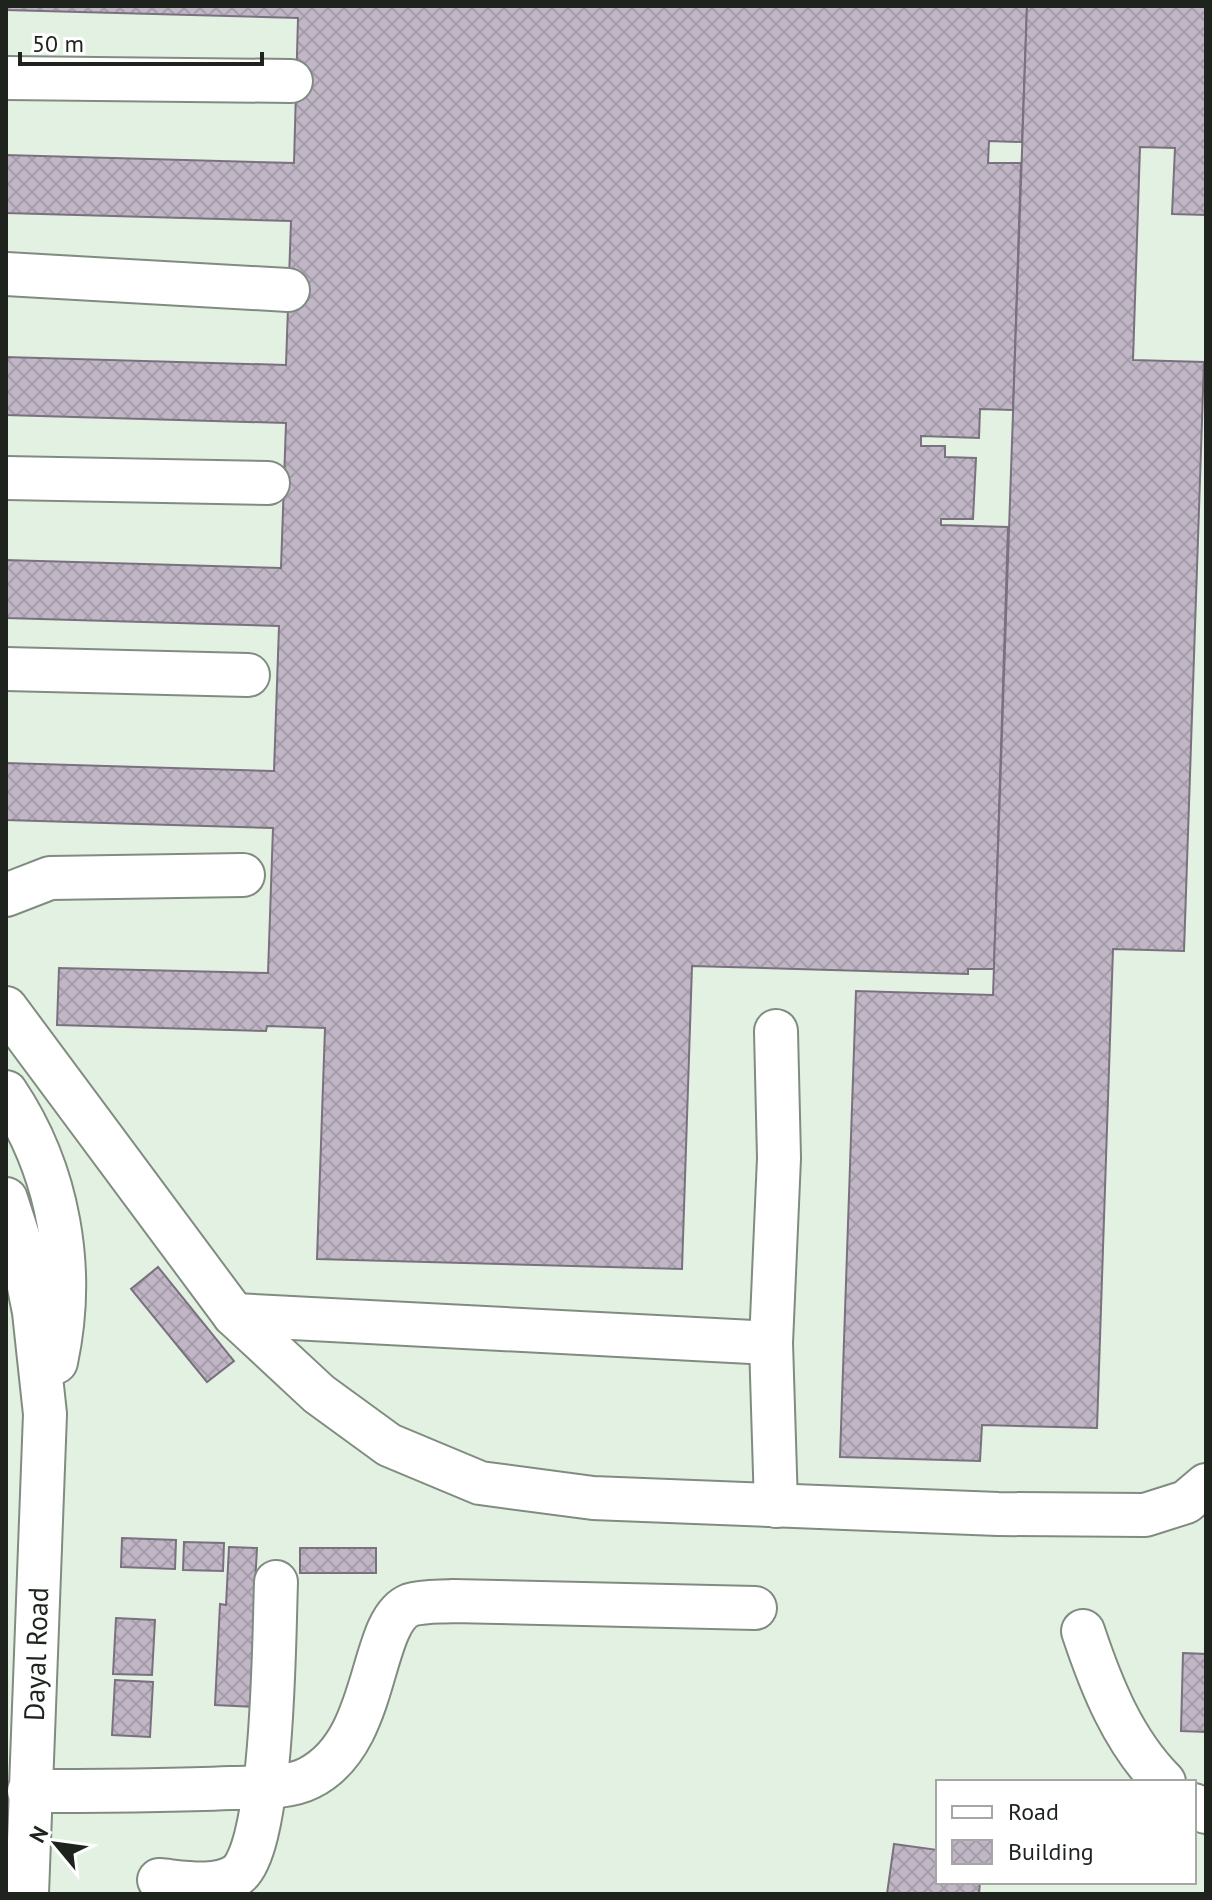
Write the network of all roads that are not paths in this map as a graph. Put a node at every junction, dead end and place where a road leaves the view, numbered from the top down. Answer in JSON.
{"nodes":[{"id":1,"x":6,"y":78,"type":"edge"},
{"id":2,"x":291,"y":81,"type":"dead end"},
{"id":3,"x":6,"y":274,"type":"edge"},
{"id":4,"x":288,"y":290,"type":"dead end"},
{"id":5,"x":6,"y":478,"type":"edge"},
{"id":6,"x":268,"y":483,"type":"dead end"},
{"id":7,"x":6,"y":669,"type":"edge"},
{"id":8,"x":248,"y":675,"type":"dead end"},
{"id":9,"x":243,"y":875,"type":"dead end"},
{"id":10,"x":6,"y":895,"type":"edge"},
{"id":11,"x":6,"y":1008,"type":"edge"},
{"id":12,"x":776,"y":1031,"type":"dead end"},
{"id":13,"x":6,"y":1092,"type":"edge"},
{"id":14,"x":6,"y":1199,"type":"edge"},
{"id":15,"x":234,"y":1315,"type":"junction"},
{"id":16,"x":771,"y":1343,"type":"junction"},
{"id":17,"x":45,"y":1414,"type":"junction"},
{"id":18,"x":1206,"y":1485,"type":"edge"},
{"id":19,"x":776,"y":1506,"type":"junction"},
{"id":20,"x":276,"y":1582,"type":"dead end"},
{"id":21,"x":23,"y":1596,"type":"edge"},
{"id":22,"x":755,"y":1608,"type":"dead end"},
{"id":23,"x":1083,"y":1631,"type":"dead end"},
{"id":24,"x":1162,"y":1780,"type":"edge"},
{"id":25,"x":265,"y":1786,"type":"junction"},
{"id":26,"x":29,"y":1791,"type":"junction"},
{"id":27,"x":20,"y":1878,"type":"edge"},
{"id":28,"x":159,"y":1880,"type":"dead end"}],
"edges":[{"from":1,"to":2,"type":"street"},
{"from":3,"to":4,"type":"street"},
{"from":5,"to":6,"type":"street"},
{"from":7,"to":8,"type":"street"},
{"from":9,"to":10,"type":"street"},
{"from":11,"to":15,"type":"street"},
{"from":12,"to":16,"type":"street"},
{"from":13,"to":17,"type":"street","name":"Dayal Road"},
{"from":14,"to":17,"type":"street","name":"Dayal Road"},
{"from":15,"to":16,"type":"street"},
{"from":15,"to":19,"type":"street"},
{"from":16,"to":19,"type":"street"},
{"from":17,"to":21,"type":"street","name":"Dayal Road"},
{"from":18,"to":19,"type":"street"},
{"from":20,"to":25,"type":"street"},
{"from":21,"to":26,"type":"street","name":"Dayal Road"},
{"from":22,"to":25,"type":"street"},
{"from":23,"to":24,"type":"street"},
{"from":25,"to":26,"type":"street"},
{"from":25,"to":28,"type":"street"},
{"from":26,"to":27,"type":"street","name":"Dayal Road"}]}
